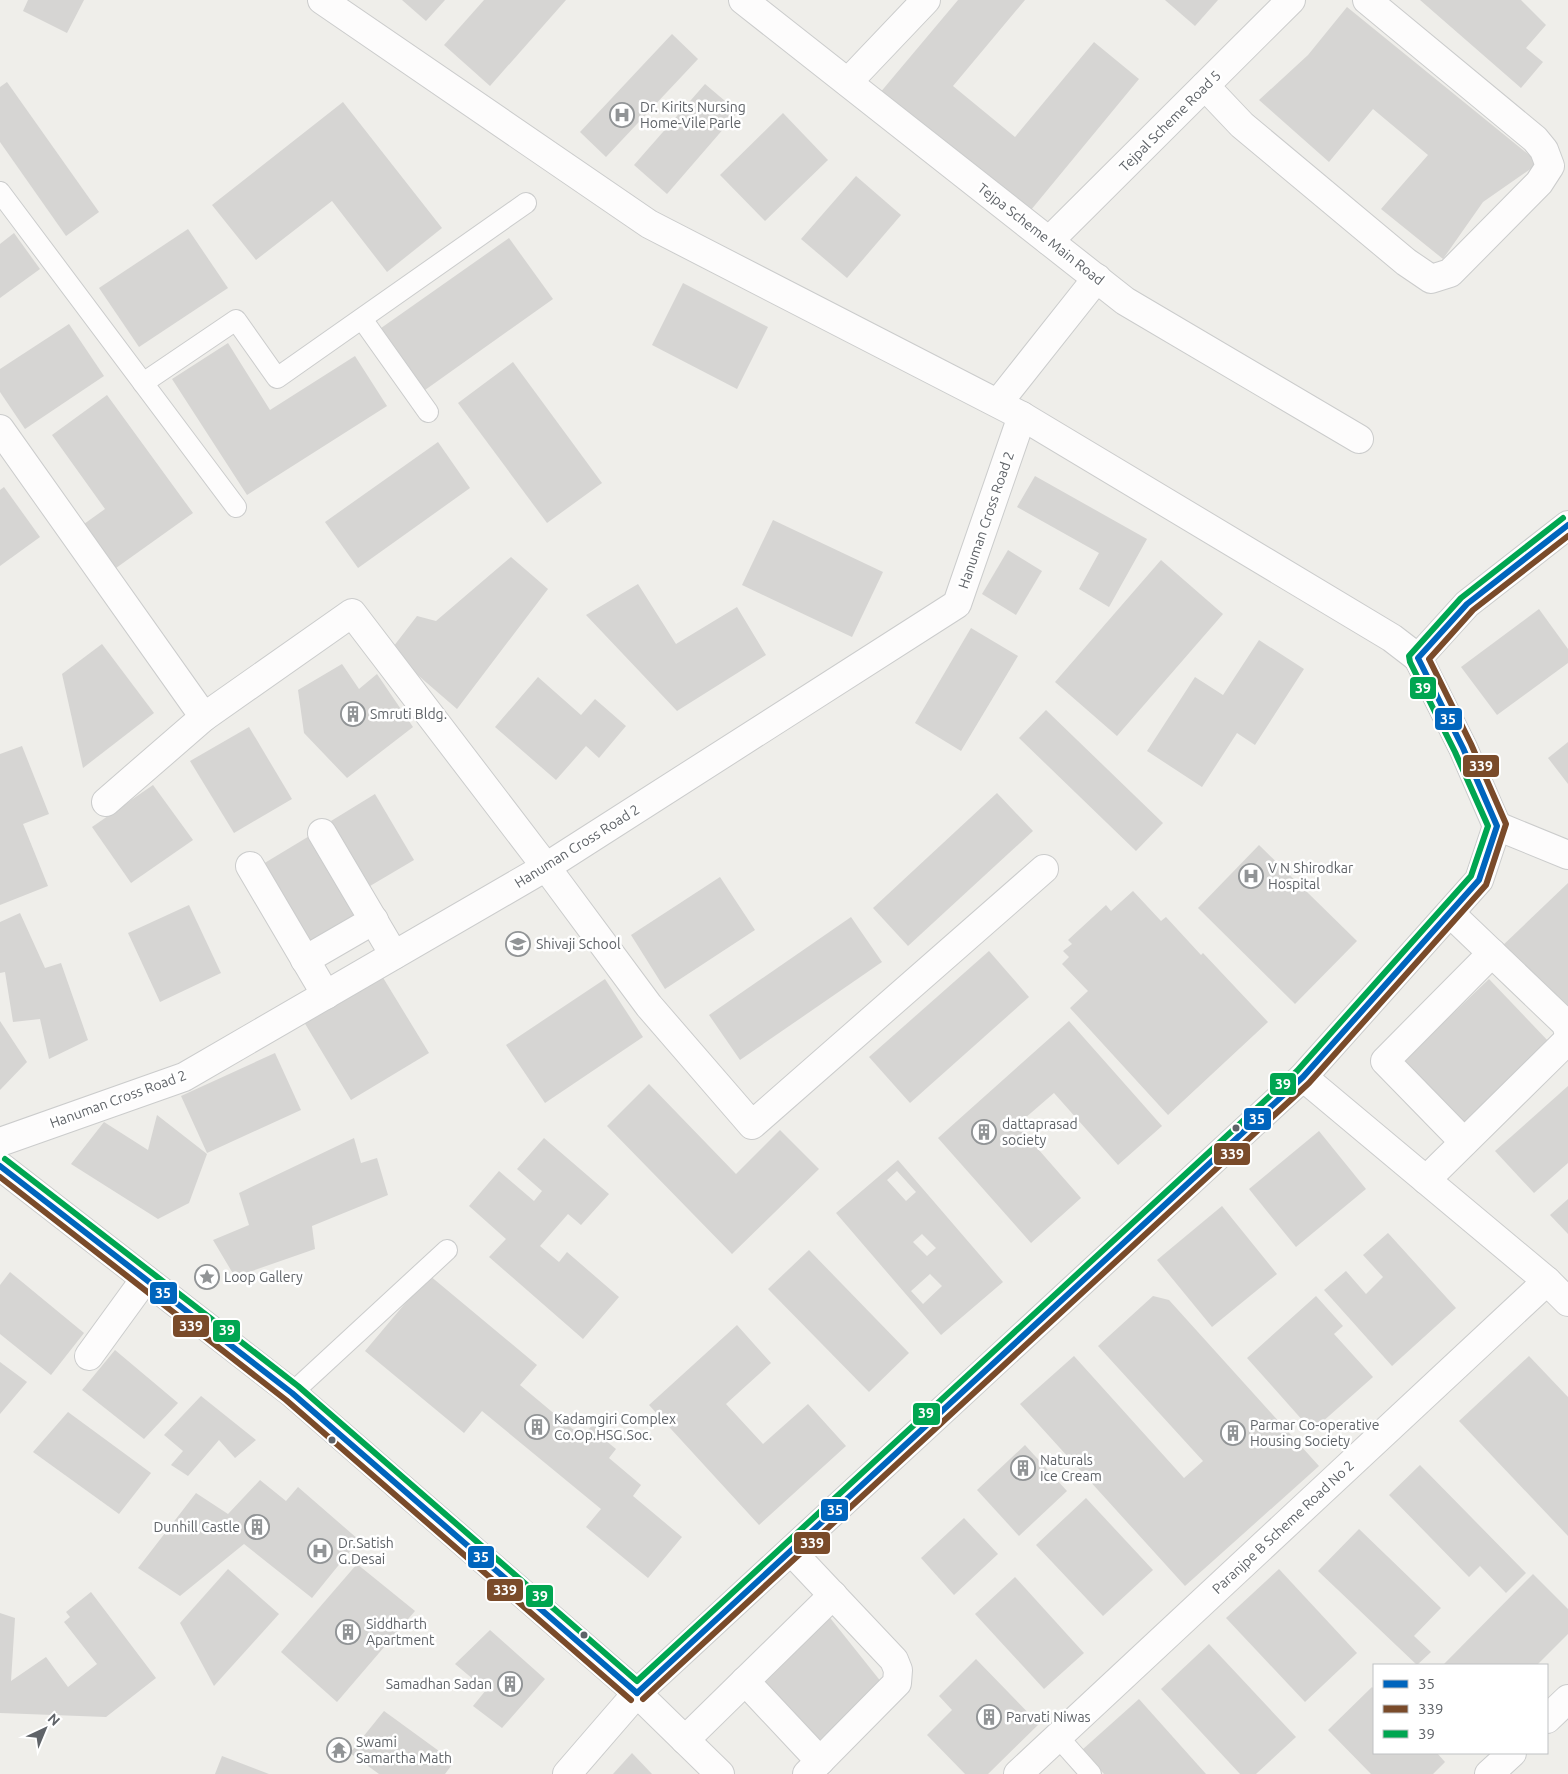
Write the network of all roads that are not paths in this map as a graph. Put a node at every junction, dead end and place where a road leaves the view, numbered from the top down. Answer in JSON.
{"nodes":[{"id":1,"x":322,"y":0,"type":"edge"},
{"id":2,"x":743,"y":0,"type":"edge"},
{"id":3,"x":926,"y":0,"type":"edge"},
{"id":4,"x":1291,"y":0,"type":"edge"},
{"id":5,"x":1367,"y":0,"type":"edge"},
{"id":6,"x":848,"y":82,"type":"junction"},
{"id":7,"x":1205,"y":86,"type":"junction"},
{"id":8,"x":0,"y":192,"type":"edge"},
{"id":9,"x":526,"y":203,"type":"dead end"},
{"id":10,"x":1049,"y":241,"type":"junction"},
{"id":11,"x":1097,"y":278,"type":"junction"},
{"id":12,"x":362,"y":319,"type":"junction"},
{"id":13,"x":143,"y":383,"type":"junction"},
{"id":14,"x":998,"y":403,"type":"junction"},
{"id":15,"x":428,"y":412,"type":"dead end"},
{"id":16,"x":1022,"y":416,"type":"junction"},
{"id":17,"x":0,"y":429,"type":"edge"},
{"id":18,"x":1359,"y":439,"type":"dead end"},
{"id":19,"x":236,"y":507,"type":"dead end"},
{"id":20,"x":1568,"y":525,"type":"edge"},
{"id":21,"x":1418,"y":658,"type":"junction"},
{"id":22,"x":204,"y":717,"type":"junction"},
{"id":23,"x":106,"y":802,"type":"dead end"},
{"id":24,"x":1497,"y":826,"type":"junction"},
{"id":25,"x":322,"y":832,"type":"dead end"},
{"id":26,"x":1568,"y":855,"type":"edge"},
{"id":27,"x":250,"y":866,"type":"dead end"},
{"id":28,"x":546,"y":867,"type":"junction"},
{"id":29,"x":1044,"y":869,"type":"dead end"},
{"id":30,"x":1450,"y":913,"type":"junction"},
{"id":31,"x":374,"y":920,"type":"junction"},
{"id":32,"x":1492,"y":953,"type":"junction"},
{"id":33,"x":394,"y":955,"type":"junction"},
{"id":34,"x":306,"y":960,"type":"junction"},
{"id":35,"x":326,"y":995,"type":"junction"},
{"id":36,"x":1568,"y":1031,"type":"edge"},
{"id":37,"x":1568,"y":1040,"type":"edge"},
{"id":38,"x":1303,"y":1077,"type":"junction"},
{"id":39,"x":0,"y":1142,"type":"edge"},
{"id":40,"x":1464,"y":1142,"type":"junction"},
{"id":41,"x":0,"y":1166,"type":"edge"},
{"id":42,"x":1426,"y":1180,"type":"junction"},
{"id":43,"x":448,"y":1250,"type":"dead end"},
{"id":44,"x":145,"y":1279,"type":"junction"},
{"id":45,"x":1547,"y":1281,"type":"junction"},
{"id":46,"x":1568,"y":1302,"type":"edge"},
{"id":47,"x":88,"y":1356,"type":"dead end"},
{"id":48,"x":292,"y":1393,"type":"junction"},
{"id":49,"x":791,"y":1551,"type":"junction"},
{"id":50,"x":833,"y":1596,"type":"junction"},
{"id":51,"x":745,"y":1681,"type":"junction"},
{"id":52,"x":637,"y":1693,"type":"junction"},
{"id":53,"x":1568,"y":1699,"type":"edge"},
{"id":54,"x":1548,"y":1718,"type":"edge"},
{"id":55,"x":1058,"y":1737,"type":"junction"},
{"id":56,"x":685,"y":1740,"type":"junction"},
{"id":57,"x":1511,"y":1754,"type":"edge"},
{"id":58,"x":814,"y":1767,"type":"edge"},
{"id":59,"x":568,"y":1774,"type":"edge"},
{"id":60,"x":720,"y":1774,"type":"edge"},
{"id":61,"x":1018,"y":1774,"type":"edge"},
{"id":62,"x":1091,"y":1774,"type":"edge"},
{"id":63,"x":1489,"y":1774,"type":"edge"}],
"edges":[{"from":1,"to":14,"type":"street"},
{"from":2,"to":6,"type":"street","name":"Tejpa Scheme Main Road"},
{"from":3,"to":6,"type":"street"},
{"from":4,"to":7,"type":"street","name":"Tejpal Scheme Road 5"},
{"from":5,"to":7,"type":"street"},
{"from":6,"to":10,"type":"street","name":"Tejpa Scheme Main Road"},
{"from":7,"to":10,"type":"street","name":"Tejpal Scheme Road 5"},
{"from":8,"to":13,"type":"lane"},
{"from":9,"to":12,"type":"lane"},
{"from":10,"to":11,"type":"street","name":"Tejpa Scheme Main Road"},
{"from":11,"to":14,"type":"street"},
{"from":11,"to":18,"type":"street","name":"Tejpa Scheme Main Road"},
{"from":12,"to":13,"type":"lane"},
{"from":12,"to":15,"type":"lane"},
{"from":13,"to":19,"type":"lane"},
{"from":14,"to":16,"type":"street"},
{"from":16,"to":21,"type":"street"},
{"from":16,"to":28,"type":"street","name":"Hanuman Cross Road 2"},
{"from":17,"to":22,"type":"street"},
{"from":20,"to":21,"type":"street"},
{"from":21,"to":24,"type":"street"},
{"from":22,"to":23,"type":"street"},
{"from":22,"to":28,"type":"street"},
{"from":24,"to":26,"type":"street"},
{"from":24,"to":30,"type":"street"},
{"from":25,"to":31,"type":"street"},
{"from":27,"to":34,"type":"street"},
{"from":28,"to":29,"type":"street"},
{"from":28,"to":33,"type":"street","name":"Hanuman Cross Road 2"},
{"from":30,"to":32,"type":"street"},
{"from":30,"to":38,"type":"street"},
{"from":31,"to":33,"type":"street"},
{"from":31,"to":34,"type":"street"},
{"from":32,"to":36,"type":"street"},
{"from":32,"to":40,"type":"street"},
{"from":33,"to":35,"type":"street","name":"Hanuman Cross Road 2"},
{"from":34,"to":35,"type":"street"},
{"from":35,"to":39,"type":"street","name":"Hanuman Cross Road 2"},
{"from":37,"to":40,"type":"street"},
{"from":38,"to":42,"type":"street"},
{"from":38,"to":49,"type":"street"},
{"from":40,"to":42,"type":"street"},
{"from":41,"to":44,"type":"street"},
{"from":42,"to":45,"type":"street"},
{"from":43,"to":48,"type":"lane"},
{"from":44,"to":47,"type":"street"},
{"from":44,"to":48,"type":"street"},
{"from":45,"to":46,"type":"street"},
{"from":45,"to":55,"type":"street","name":"Paranjpe B Scheme Road No 2"},
{"from":48,"to":52,"type":"street"},
{"from":49,"to":50,"type":"street"},
{"from":49,"to":52,"type":"street"},
{"from":50,"to":51,"type":"street"},
{"from":50,"to":58,"type":"street"},
{"from":51,"to":56,"type":"street"},
{"from":51,"to":58,"type":"street"},
{"from":52,"to":56,"type":"street"},
{"from":52,"to":59,"type":"street"},
{"from":53,"to":54,"type":"street"},
{"from":55,"to":61,"type":"street","name":"Paranjpe B Scheme Road No 2"},
{"from":55,"to":62,"type":"lane"},
{"from":56,"to":60,"type":"street"},
{"from":57,"to":63,"type":"street"}]}
